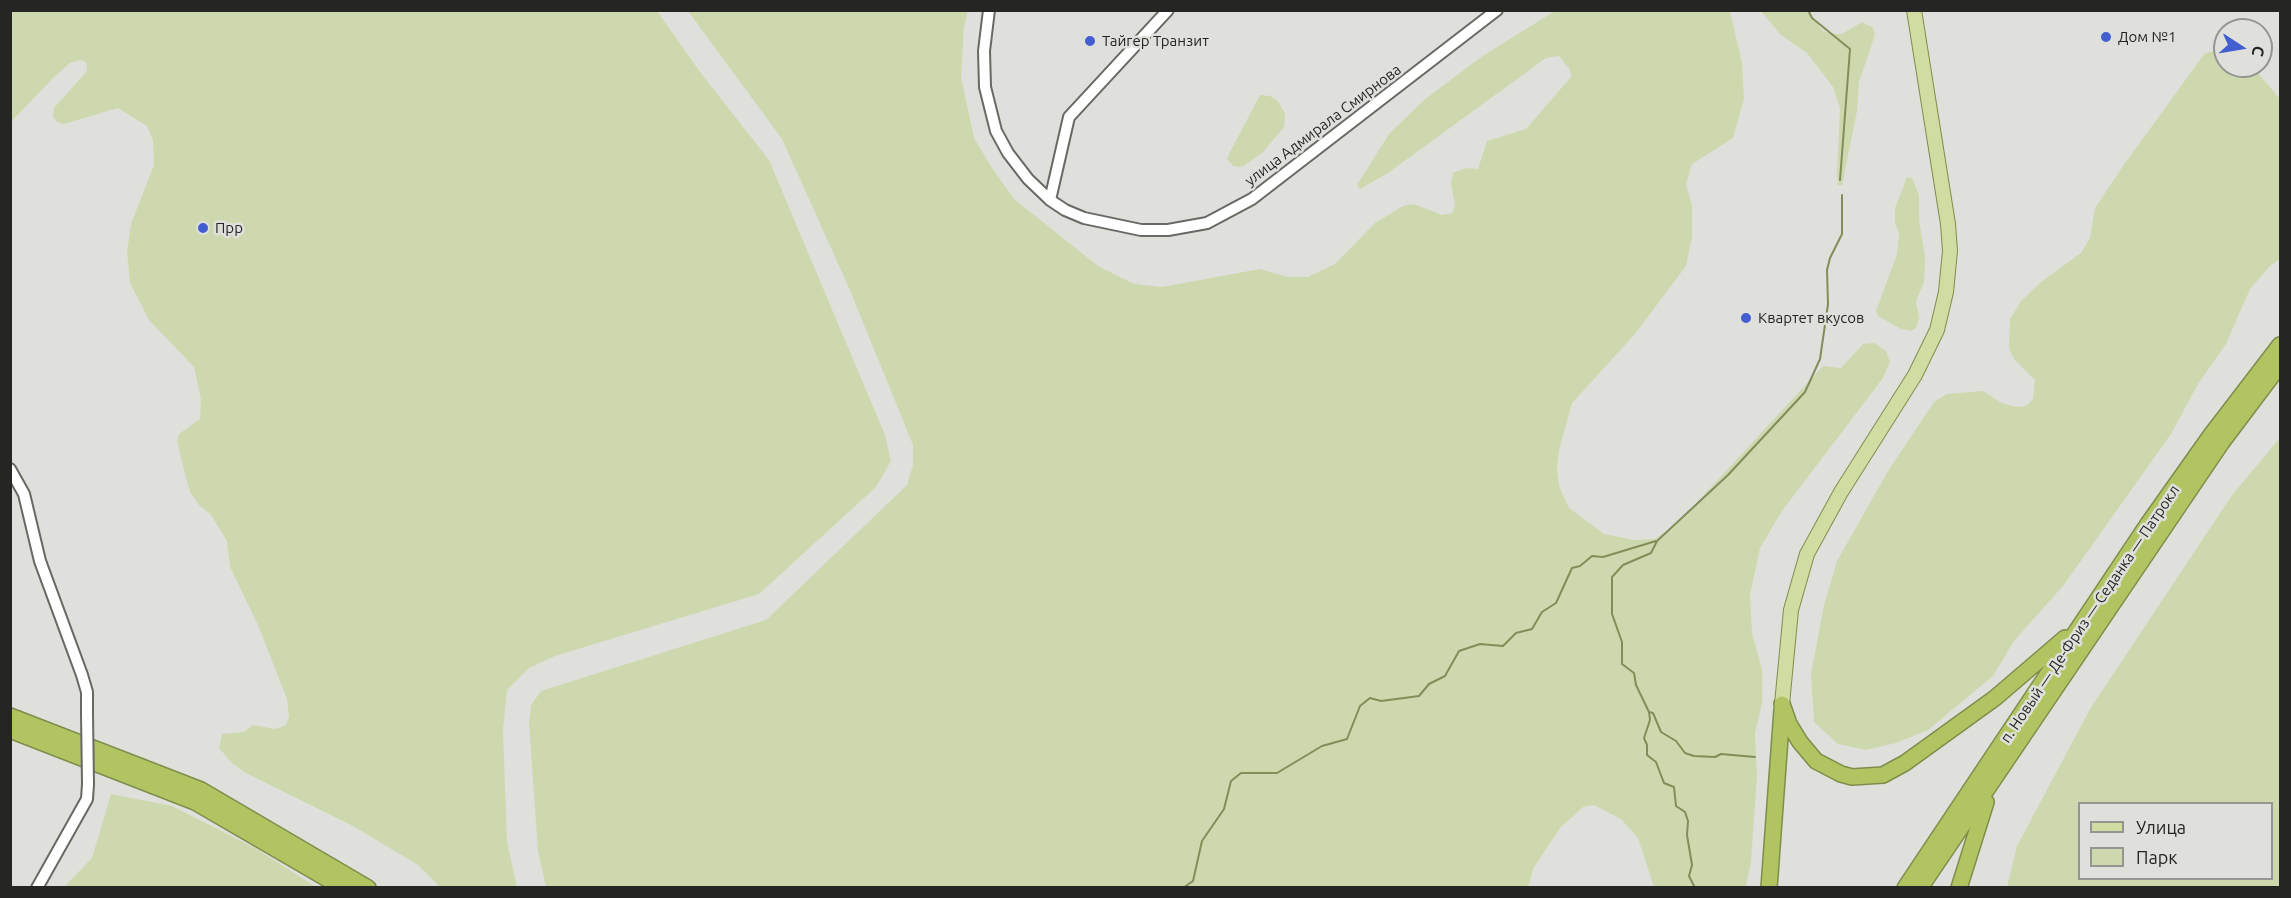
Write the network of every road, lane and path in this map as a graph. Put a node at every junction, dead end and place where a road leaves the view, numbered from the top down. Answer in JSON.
{"nodes":[{"id":1,"x":989,"y":10,"type":"edge"},
{"id":2,"x":1168,"y":10,"type":"edge"},
{"id":3,"x":1497,"y":10,"type":"edge"},
{"id":4,"x":1914,"y":10,"type":"edge"},
{"id":5,"x":1050,"y":200,"type":"junction"},
{"id":6,"x":2280,"y":345,"type":"edge"},
{"id":7,"x":2280,"y":365,"type":"edge"},
{"id":8,"x":10,"y":469,"type":"edge"},
{"id":9,"x":2089,"y":612,"type":"junction"},
{"id":10,"x":1782,"y":704,"type":"junction"},
{"id":11,"x":10,"y":716,"type":"edge"},
{"id":12,"x":10,"y":730,"type":"edge"},
{"id":13,"x":1993,"y":783,"type":"junction"},
{"id":14,"x":37,"y":888,"type":"edge"},
{"id":15,"x":343,"y":888,"type":"edge"},
{"id":16,"x":368,"y":888,"type":"edge"},
{"id":17,"x":1768,"y":888,"type":"edge"},
{"id":18,"x":1905,"y":888,"type":"edge"},
{"id":19,"x":1920,"y":888,"type":"edge"},
{"id":20,"x":1959,"y":888,"type":"edge"}],
"edges":[{"from":1,"to":5,"type":"street","name":"улица Адмирала Смирнова"},
{"from":2,"to":5,"type":"street"},
{"from":3,"to":5,"type":"street","name":"улица Адмирала Смирнова"},
{"from":4,"to":10,"type":"main road"},
{"from":6,"to":9,"type":"highway","name":"п. Новый — Де-Фриз — Седанка — Патрокл"},
{"from":7,"to":13,"type":"highway","name":"п. Новый — Де-Фриз — Седанка — Патрокл"},
{"from":8,"to":14,"type":"street","bridge":true},
{"from":9,"to":10,"type":"highway"},
{"from":9,"to":18,"type":"highway","name":"п. Новый — Де-Фриз — Седанка — Патрокл"},
{"from":10,"to":17,"type":"highway"},
{"from":11,"to":16,"type":"highway"},
{"from":12,"to":15,"type":"highway"},
{"from":13,"to":19,"type":"highway","name":"п. Новый — Де-Фриз — Седанка — Патрокл"},
{"from":13,"to":20,"type":"highway"}]}
